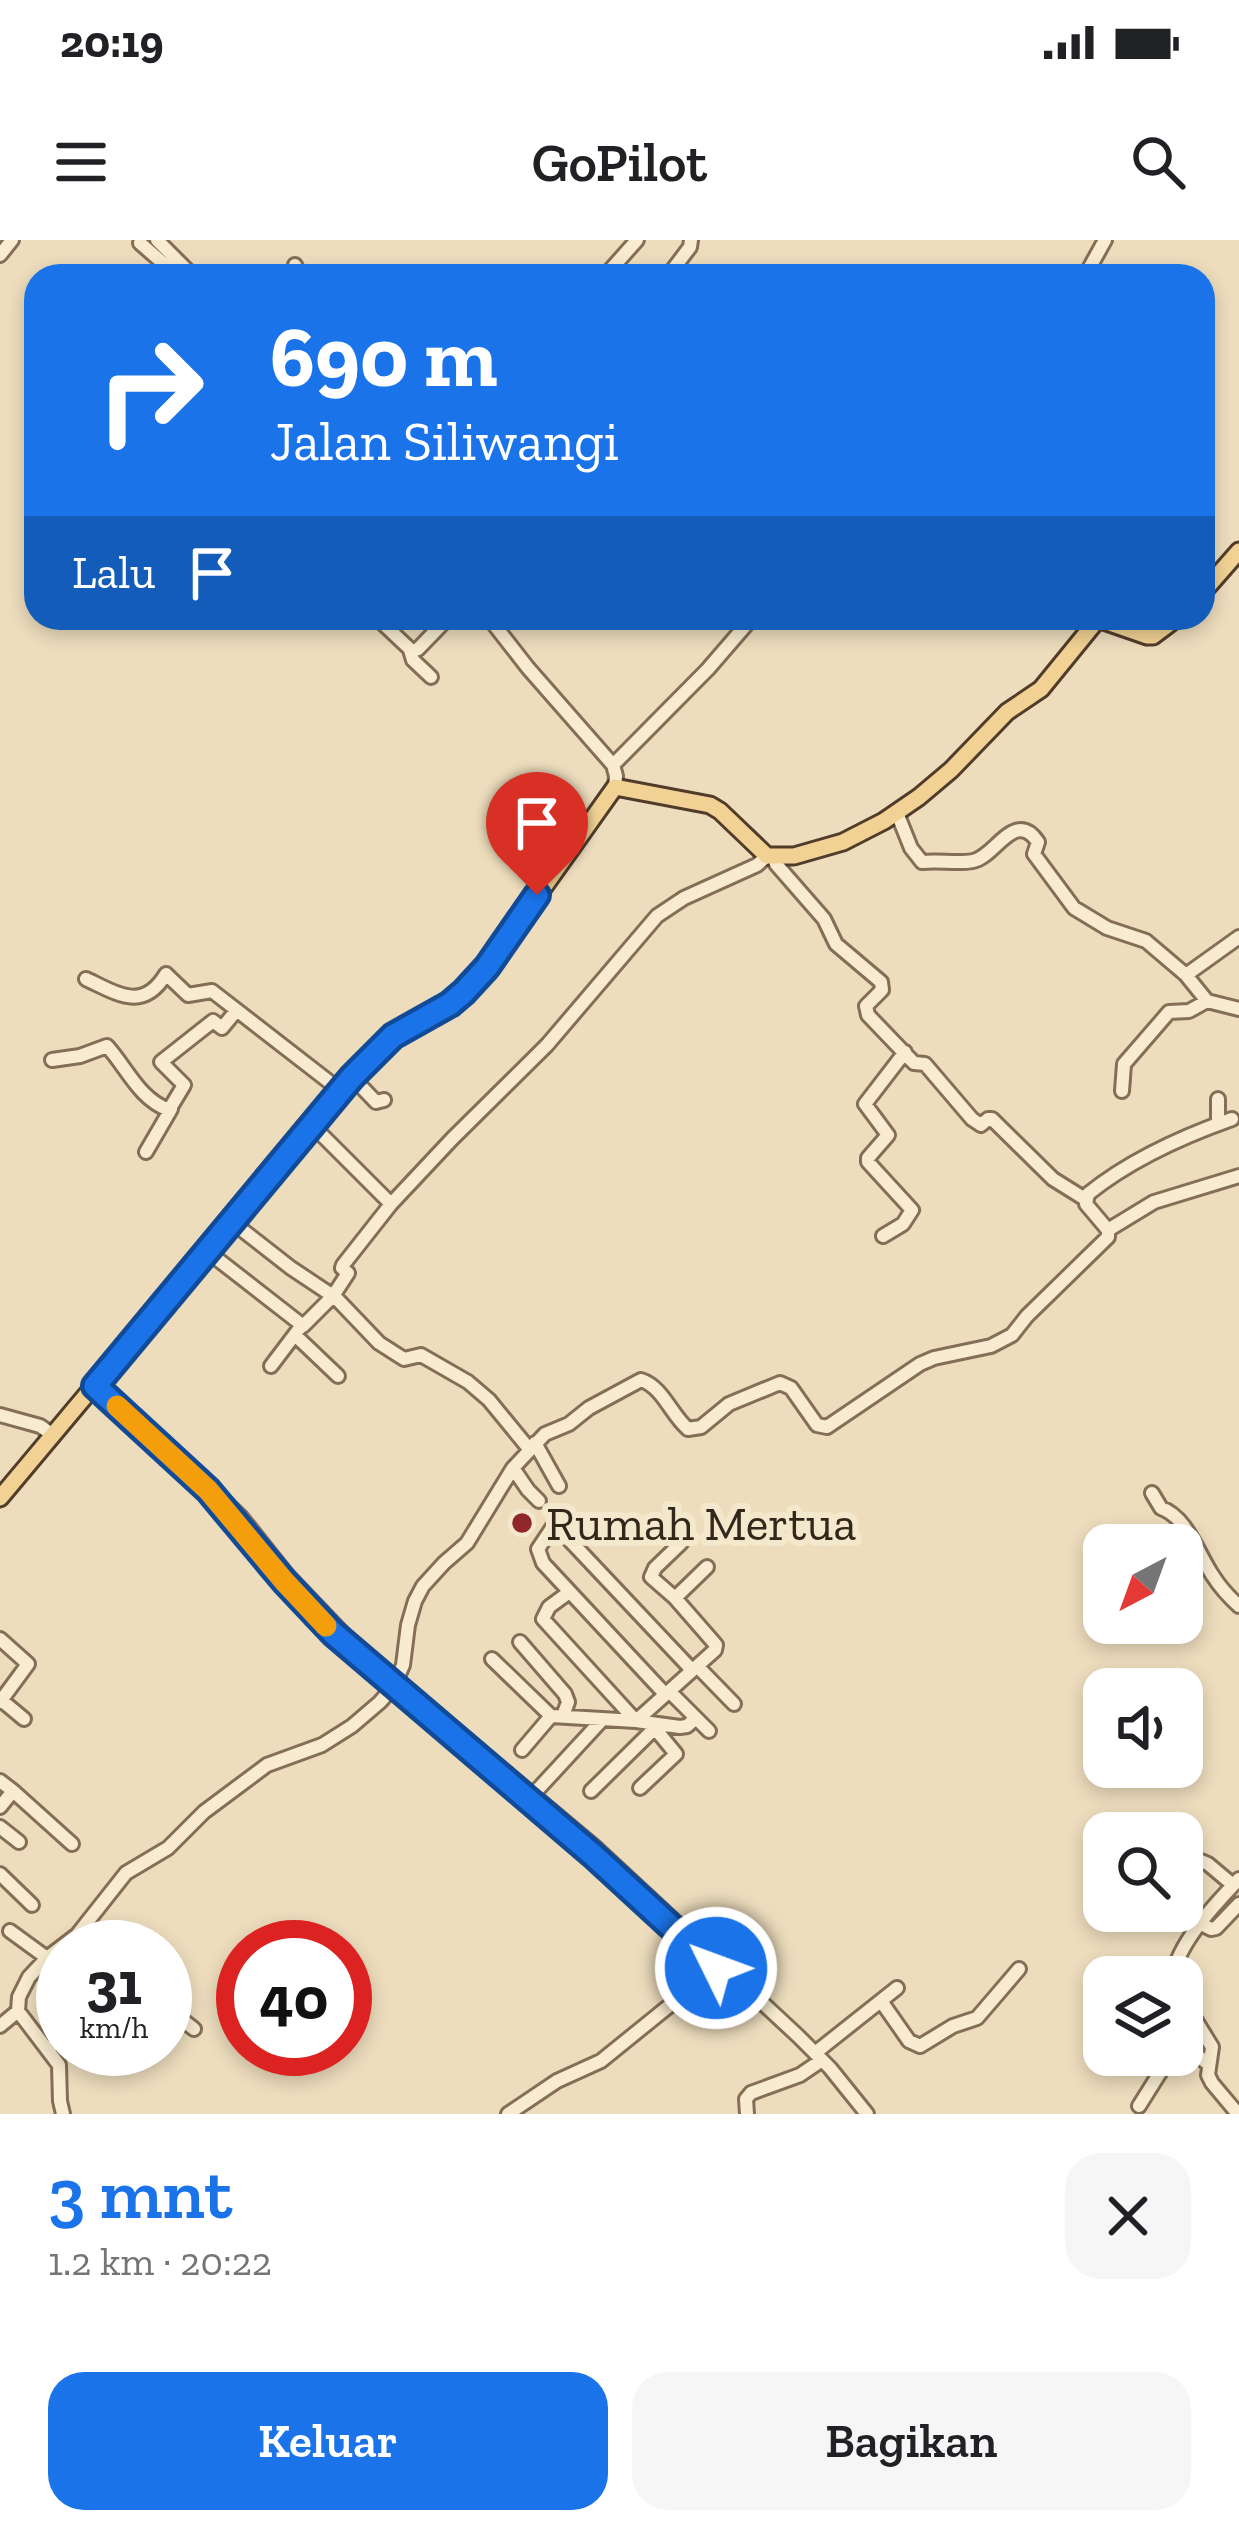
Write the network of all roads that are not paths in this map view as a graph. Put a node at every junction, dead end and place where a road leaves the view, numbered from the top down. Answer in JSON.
{"nodes":[{"id":1,"x":12,"y":240,"type":"edge"},
{"id":2,"x":157,"y":240,"type":"edge"},
{"id":3,"x":638,"y":240,"type":"edge"},
{"id":4,"x":140,"y":243,"type":"dead end"},
{"id":5,"x":0,"y":255,"type":"edge"},
{"id":6,"x":164,"y":264,"type":"edge"},
{"id":7,"x":180,"y":264,"type":"edge"},
{"id":8,"x":616,"y":264,"type":"edge"},
{"id":9,"x":1239,"y":551,"type":"edge"},
{"id":10,"x":1215,"y":578,"type":"edge"},
{"id":11,"x":389,"y":630,"type":"edge"},
{"id":12,"x":436,"y":630,"type":"edge"},
{"id":13,"x":498,"y":630,"type":"edge"},
{"id":14,"x":742,"y":630,"type":"edge"},
{"id":15,"x":1087,"y":630,"type":"edge"},
{"id":16,"x":1131,"y":630,"type":"edge"},
{"id":17,"x":1160,"y":630,"type":"edge"},
{"id":18,"x":410,"y":650,"type":"junction"},
{"id":19,"x":431,"y":677,"type":"dead end"},
{"id":20,"x":613,"y":765,"type":"junction"},
{"id":21,"x":615,"y":787,"type":"junction"},
{"id":22,"x":897,"y":812,"type":"junction"},
{"id":23,"x":770,"y":857,"type":"junction"},
{"id":24,"x":1239,"y":937,"type":"edge"},
{"id":25,"x":1186,"y":975,"type":"junction"},
{"id":26,"x":86,"y":979,"type":"dead end"},
{"id":27,"x":1207,"y":1001,"type":"junction"},
{"id":28,"x":1239,"y":1009,"type":"edge"},
{"id":29,"x":236,"y":1011,"type":"junction"},
{"id":30,"x":905,"y":1052,"type":"junction"},
{"id":31,"x":52,"y":1060,"type":"dead end"},
{"id":32,"x":352,"y":1077,"type":"junction"},
{"id":33,"x":341,"y":1090,"type":"junction"},
{"id":34,"x":1122,"y":1091,"type":"dead end"},
{"id":35,"x":1218,"y":1099,"type":"dead end"},
{"id":36,"x":383,"y":1100,"type":"dead end"},
{"id":37,"x":171,"y":1109,"type":"junction"},
{"id":38,"x":312,"y":1125,"type":"junction"},
{"id":39,"x":146,"y":1152,"type":"dead end"},
{"id":40,"x":1239,"y":1176,"type":"edge"},
{"id":41,"x":1085,"y":1199,"type":"junction"},
{"id":42,"x":391,"y":1204,"type":"junction"},
{"id":43,"x":232,"y":1222,"type":"junction"},
{"id":44,"x":1108,"y":1230,"type":"junction"},
{"id":45,"x":883,"y":1236,"type":"dead end"},
{"id":46,"x":207,"y":1251,"type":"junction"},
{"id":47,"x":333,"y":1297,"type":"junction"},
{"id":48,"x":300,"y":1331,"type":"junction"},
{"id":49,"x":271,"y":1366,"type":"dead end"},
{"id":50,"x":338,"y":1376,"type":"dead end"},
{"id":51,"x":97,"y":1384,"type":"junction"},
{"id":52,"x":0,"y":1415,"type":"edge"},
{"id":53,"x":53,"y":1435,"type":"junction"},
{"id":54,"x":532,"y":1446,"type":"junction"},
{"id":55,"x":513,"y":1468,"type":"junction"},
{"id":56,"x":559,"y":1486,"type":"dead end"},
{"id":57,"x":1152,"y":1492,"type":"dead end"},
{"id":58,"x":0,"y":1498,"type":"edge"},
{"id":59,"x":539,"y":1501,"type":"dead end"},
{"id":60,"x":681,"y":1543,"type":"dead end"},
{"id":61,"x":707,"y":1567,"type":"dead end"},
{"id":62,"x":568,"y":1593,"type":"junction"},
{"id":63,"x":675,"y":1598,"type":"junction"},
{"id":64,"x":1239,"y":1606,"type":"edge"},
{"id":65,"x":0,"y":1639,"type":"edge"},
{"id":66,"x":520,"y":1642,"type":"dead end"},
{"id":67,"x":492,"y":1659,"type":"dead end"},
{"id":68,"x":694,"y":1668,"type":"junction"},
{"id":69,"x":395,"y":1684,"type":"junction"},
{"id":70,"x":667,"y":1693,"type":"junction"},
{"id":71,"x":0,"y":1700,"type":"edge"},
{"id":72,"x":734,"y":1704,"type":"dead end"},
{"id":73,"x":557,"y":1716,"type":"junction"},
{"id":74,"x":696,"y":1718,"type":"junction"},
{"id":75,"x":24,"y":1719,"type":"dead end"},
{"id":76,"x":601,"y":1721,"type":"junction"},
{"id":77,"x":636,"y":1721,"type":"junction"},
{"id":78,"x":654,"y":1726,"type":"junction"},
{"id":79,"x":709,"y":1731,"type":"dead end"},
{"id":80,"x":522,"y":1750,"type":"dead end"},
{"id":81,"x":0,"y":1780,"type":"edge"},
{"id":82,"x":640,"y":1788,"type":"dead end"},
{"id":83,"x":591,"y":1791,"type":"dead end"},
{"id":84,"x":13,"y":1792,"type":"junction"},
{"id":85,"x":531,"y":1797,"type":"junction"},
{"id":86,"x":0,"y":1807,"type":"edge"},
{"id":87,"x":0,"y":1827,"type":"edge"},
{"id":88,"x":19,"y":1842,"type":"dead end"},
{"id":89,"x":72,"y":1844,"type":"dead end"},
{"id":90,"x":1203,"y":1862,"type":"edge"},
{"id":91,"x":0,"y":1874,"type":"edge"},
{"id":92,"x":1236,"y":1882,"type":"edge"},
{"id":93,"x":1239,"y":1904,"type":"edge"},
{"id":94,"x":32,"y":1905,"type":"dead end"},
{"id":95,"x":89,"y":1920,"type":"edge"},
{"id":96,"x":1203,"y":1922,"type":"edge"},
{"id":97,"x":1203,"y":1925,"type":"edge"},
{"id":98,"x":675,"y":1926,"type":"junction"},
{"id":99,"x":10,"y":1931,"type":"dead end"},
{"id":100,"x":36,"y":1950,"type":"edge"},
{"id":101,"x":716,"y":1968,"type":"junction"},
{"id":102,"x":1019,"y":1969,"type":"dead end"},
{"id":103,"x":36,"y":1970,"type":"edge"},
{"id":104,"x":897,"y":1988,"type":"dead end"},
{"id":105,"x":881,"y":2001,"type":"junction"},
{"id":106,"x":18,"y":2011,"type":"junction"},
{"id":107,"x":0,"y":2026,"type":"edge"},
{"id":108,"x":1203,"y":2033,"type":"edge"},
{"id":109,"x":36,"y":2035,"type":"edge"},
{"id":110,"x":818,"y":2059,"type":"junction"},
{"id":111,"x":1203,"y":2060,"type":"edge"},
{"id":112,"x":1209,"y":2065,"type":"junction"},
{"id":113,"x":61,"y":2076,"type":"edge"},
{"id":114,"x":1157,"y":2076,"type":"edge"},
{"id":115,"x":1138,"y":2106,"type":"dead end"},
{"id":116,"x":63,"y":2114,"type":"edge"},
{"id":117,"x":508,"y":2114,"type":"edge"},
{"id":118,"x":747,"y":2114,"type":"edge"},
{"id":119,"x":858,"y":2114,"type":"edge"},
{"id":120,"x":867,"y":2114,"type":"edge"},
{"id":121,"x":1238,"y":2114,"type":"edge"}],
"edges":[{"from":1,"to":5,"type":"street"},
{"from":2,"to":7,"type":"street"},
{"from":3,"to":8,"type":"street"},
{"from":4,"to":6,"type":"street"},
{"from":9,"to":10,"type":"main road"},
{"from":11,"to":18,"type":"street"},
{"from":12,"to":18,"type":"street"},
{"from":13,"to":20,"type":"street"},
{"from":14,"to":20,"type":"street"},
{"from":15,"to":22,"type":"main road"},
{"from":16,"to":17,"type":"main road"},
{"from":18,"to":19,"type":"street"},
{"from":20,"to":21,"type":"street"},
{"from":21,"to":23,"type":"main road"},
{"from":21,"to":32,"type":"main road"},
{"from":22,"to":23,"type":"main road"},
{"from":22,"to":25,"type":"street"},
{"from":23,"to":30,"type":"street"},
{"from":23,"to":42,"type":"street"},
{"from":24,"to":25,"type":"street"},
{"from":25,"to":27,"type":"street"},
{"from":26,"to":29,"type":"street"},
{"from":27,"to":28,"type":"street"},
{"from":27,"to":34,"type":"street"},
{"from":29,"to":33,"type":"street"},
{"from":29,"to":37,"type":"street"},
{"from":30,"to":41,"type":"street"},
{"from":30,"to":45,"type":"street"},
{"from":31,"to":37,"type":"street"},
{"from":32,"to":33,"type":"main road"},
{"from":32,"to":36,"type":"street"},
{"from":33,"to":38,"type":"main road"},
{"from":35,"to":41,"type":"street"},
{"from":37,"to":39,"type":"street"},
{"from":38,"to":42,"type":"street"},
{"from":38,"to":43,"type":"main road"},
{"from":40,"to":44,"type":"street"},
{"from":41,"to":44,"type":"street"},
{"from":42,"to":47,"type":"street"},
{"from":43,"to":46,"type":"main road"},
{"from":43,"to":47,"type":"street"},
{"from":44,"to":54,"type":"street"},
{"from":46,"to":48,"type":"street"},
{"from":46,"to":51,"type":"main road"},
{"from":47,"to":48,"type":"street"},
{"from":47,"to":54,"type":"street"},
{"from":48,"to":49,"type":"street"},
{"from":48,"to":50,"type":"street"},
{"from":51,"to":53,"type":"main road"},
{"from":51,"to":69,"type":"street"},
{"from":52,"to":53,"type":"street"},
{"from":53,"to":58,"type":"main road"},
{"from":54,"to":55,"type":"street"},
{"from":54,"to":56,"type":"street"},
{"from":55,"to":59,"type":"street"},
{"from":55,"to":69,"type":"street"},
{"from":57,"to":64,"type":"street"},
{"from":60,"to":63,"type":"street"},
{"from":61,"to":63,"type":"street"},
{"from":62,"to":68,"type":"street"},
{"from":62,"to":70,"type":"street"},
{"from":62,"to":77,"type":"street"},
{"from":63,"to":68,"type":"street"},
{"from":65,"to":71,"type":"street"},
{"from":66,"to":73,"type":"street"},
{"from":67,"to":73,"type":"street"},
{"from":68,"to":70,"type":"street"},
{"from":68,"to":72,"type":"street"},
{"from":69,"to":85,"type":"street"},
{"from":69,"to":95,"type":"street"},
{"from":70,"to":74,"type":"street"},
{"from":70,"to":77,"type":"street"},
{"from":71,"to":75,"type":"street"},
{"from":73,"to":76,"type":"street"},
{"from":73,"to":80,"type":"street"},
{"from":74,"to":78,"type":"street"},
{"from":74,"to":79,"type":"street"},
{"from":76,"to":77,"type":"street"},
{"from":76,"to":85,"type":"street"},
{"from":77,"to":78,"type":"street"},
{"from":78,"to":82,"type":"street"},
{"from":78,"to":83,"type":"street"},
{"from":81,"to":84,"type":"street"},
{"from":84,"to":86,"type":"street"},
{"from":84,"to":89,"type":"street"},
{"from":85,"to":98,"type":"street"},
{"from":87,"to":88,"type":"street"},
{"from":90,"to":92,"type":"street"},
{"from":91,"to":94,"type":"street"},
{"from":92,"to":96,"type":"street"},
{"from":93,"to":97,"type":"street"},
{"from":98,"to":101,"type":"street"},
{"from":98,"to":110,"type":"street"},
{"from":99,"to":100,"type":"street"},
{"from":101,"to":110,"type":"street"},
{"from":101,"to":117,"type":"street"},
{"from":102,"to":105,"type":"street"},
{"from":103,"to":106,"type":"street"},
{"from":104,"to":105,"type":"street"},
{"from":105,"to":110,"type":"street"},
{"from":106,"to":107,"type":"street"},
{"from":106,"to":109,"type":"street"},
{"from":108,"to":112,"type":"street"},
{"from":110,"to":118,"type":"street"},
{"from":110,"to":119,"type":"street"},
{"from":110,"to":120,"type":"street"},
{"from":111,"to":112,"type":"street"},
{"from":112,"to":121,"type":"street"},
{"from":113,"to":116,"type":"street"},
{"from":114,"to":115,"type":"street"}]}
